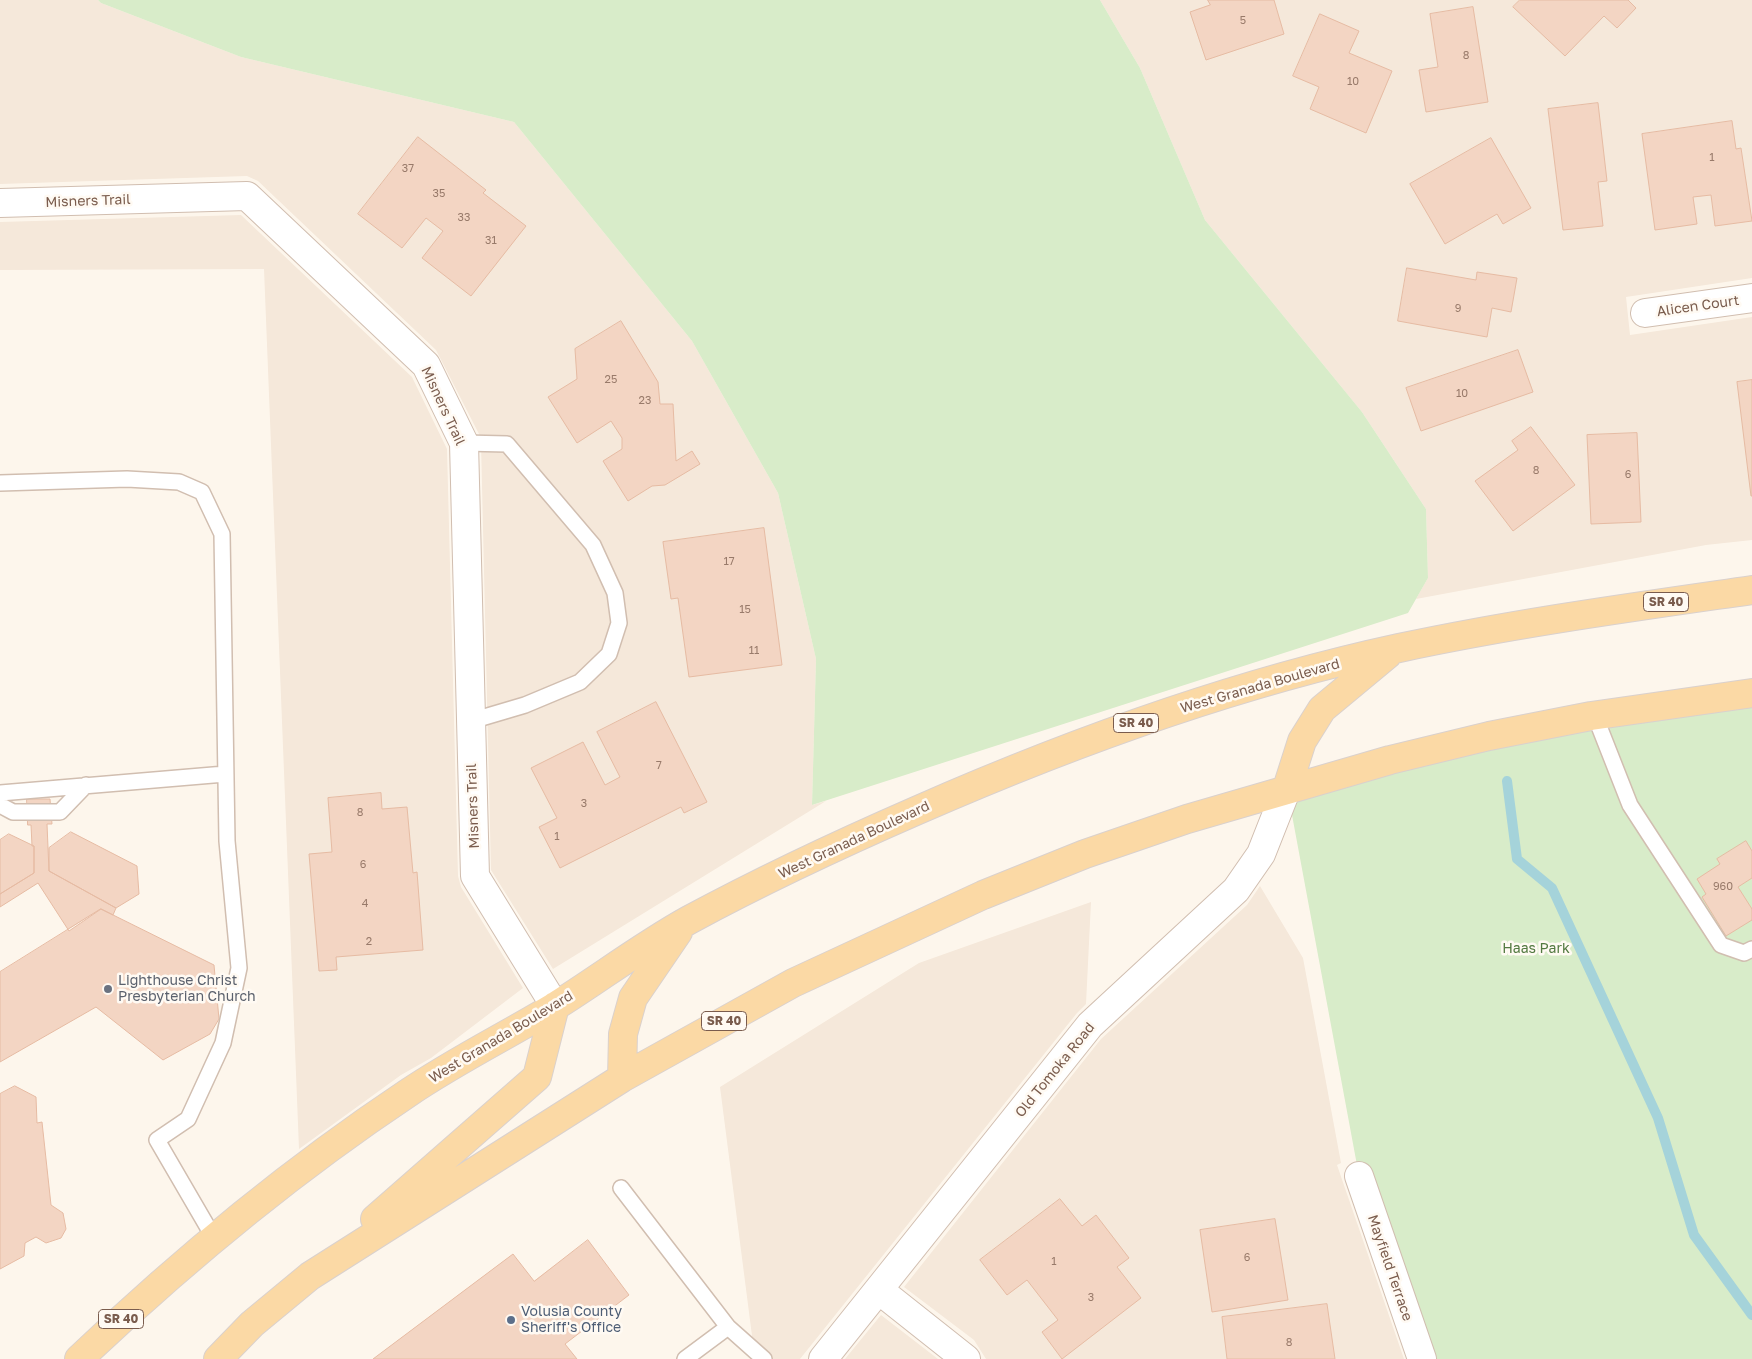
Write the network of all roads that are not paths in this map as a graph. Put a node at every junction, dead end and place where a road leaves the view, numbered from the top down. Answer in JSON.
{"nodes":[{"id":1,"x":0,"y":203,"type":"edge"},
{"id":2,"x":1752,"y":298,"type":"edge"},
{"id":3,"x":1645,"y":314,"type":"dead end"},
{"id":4,"x":464,"y":444,"type":"junction"},
{"id":5,"x":0,"y":483,"type":"edge"},
{"id":6,"x":1752,"y":590,"type":"edge"},
{"id":7,"x":1394,"y":649,"type":"junction"},
{"id":8,"x":1752,"y":693,"type":"edge"},
{"id":9,"x":1595,"y":716,"type":"junction"},
{"id":10,"x":471,"y":721,"type":"junction"},
{"id":11,"x":225,"y":774,"type":"junction"},
{"id":12,"x":86,"y":785,"type":"junction"},
{"id":13,"x":1286,"y":788,"type":"junction"},
{"id":14,"x":0,"y":793,"type":"edge"},
{"id":15,"x":0,"y":805,"type":"edge"},
{"id":16,"x":684,"y":923,"type":"junction"},
{"id":17,"x":1752,"y":949,"type":"edge"},
{"id":18,"x":555,"y":1006,"type":"junction"},
{"id":19,"x":622,"y":1078,"type":"junction"},
{"id":20,"x":1359,"y":1176,"type":"dead end"},
{"id":21,"x":621,"y":1188,"type":"dead end"},
{"id":22,"x":214,"y":1238,"type":"junction"},
{"id":23,"x":310,"y":1276,"type":"junction"},
{"id":24,"x":879,"y":1290,"type":"junction"},
{"id":25,"x":728,"y":1327,"type":"junction"},
{"id":26,"x":79,"y":1359,"type":"edge"},
{"id":27,"x":218,"y":1359,"type":"edge"},
{"id":28,"x":685,"y":1359,"type":"edge"},
{"id":29,"x":764,"y":1359,"type":"edge"},
{"id":30,"x":823,"y":1359,"type":"edge"},
{"id":31,"x":966,"y":1359,"type":"edge"},
{"id":32,"x":1422,"y":1359,"type":"edge"}],
"edges":[{"from":1,"to":4,"type":"street","name":"Misners Trail"},
{"from":2,"to":3,"type":"street","name":"Alicen Court"},
{"from":4,"to":10,"type":"street","name":"Misners Trail"},
{"from":4,"to":10,"type":"lane"},
{"from":5,"to":11,"type":"lane"},
{"from":6,"to":7,"type":"main road","name":"West Granada Boulevard","number":"SR 40"},
{"from":7,"to":13,"type":"main road"},
{"from":7,"to":16,"type":"main road","name":"West Granada Boulevard","number":"SR 40"},
{"from":8,"to":9,"type":"main road","number":"SR 40"},
{"from":9,"to":13,"type":"main road","number":"SR 40"},
{"from":9,"to":17,"type":"lane"},
{"from":10,"to":18,"type":"street","name":"Misners Trail"},
{"from":11,"to":12,"type":"lane"},
{"from":11,"to":22,"type":"lane"},
{"from":12,"to":14,"type":"lane"},
{"from":12,"to":15,"type":"lane"},
{"from":13,"to":19,"type":"main road","number":"SR 40"},
{"from":13,"to":24,"type":"street","name":"Old Tomoka Road"},
{"from":16,"to":18,"type":"main road","name":"West Granada Boulevard","number":"SR 40"},
{"from":16,"to":19,"type":"main road"},
{"from":18,"to":22,"type":"main road","name":"West Granada Boulevard","number":"SR 40"},
{"from":18,"to":23,"type":"main road"},
{"from":19,"to":23,"type":"main road","number":"SR 40"},
{"from":20,"to":32,"type":"street","name":"Mayfield Terrace"},
{"from":21,"to":25,"type":"lane"},
{"from":22,"to":26,"type":"main road","name":"West Granada Boulevard","number":"SR 40"},
{"from":23,"to":27,"type":"main road","number":"SR 40"},
{"from":24,"to":30,"type":"street","name":"Old Tomoka Road"},
{"from":24,"to":31,"type":"street"},
{"from":25,"to":28,"type":"lane"},
{"from":25,"to":29,"type":"lane"}]}
